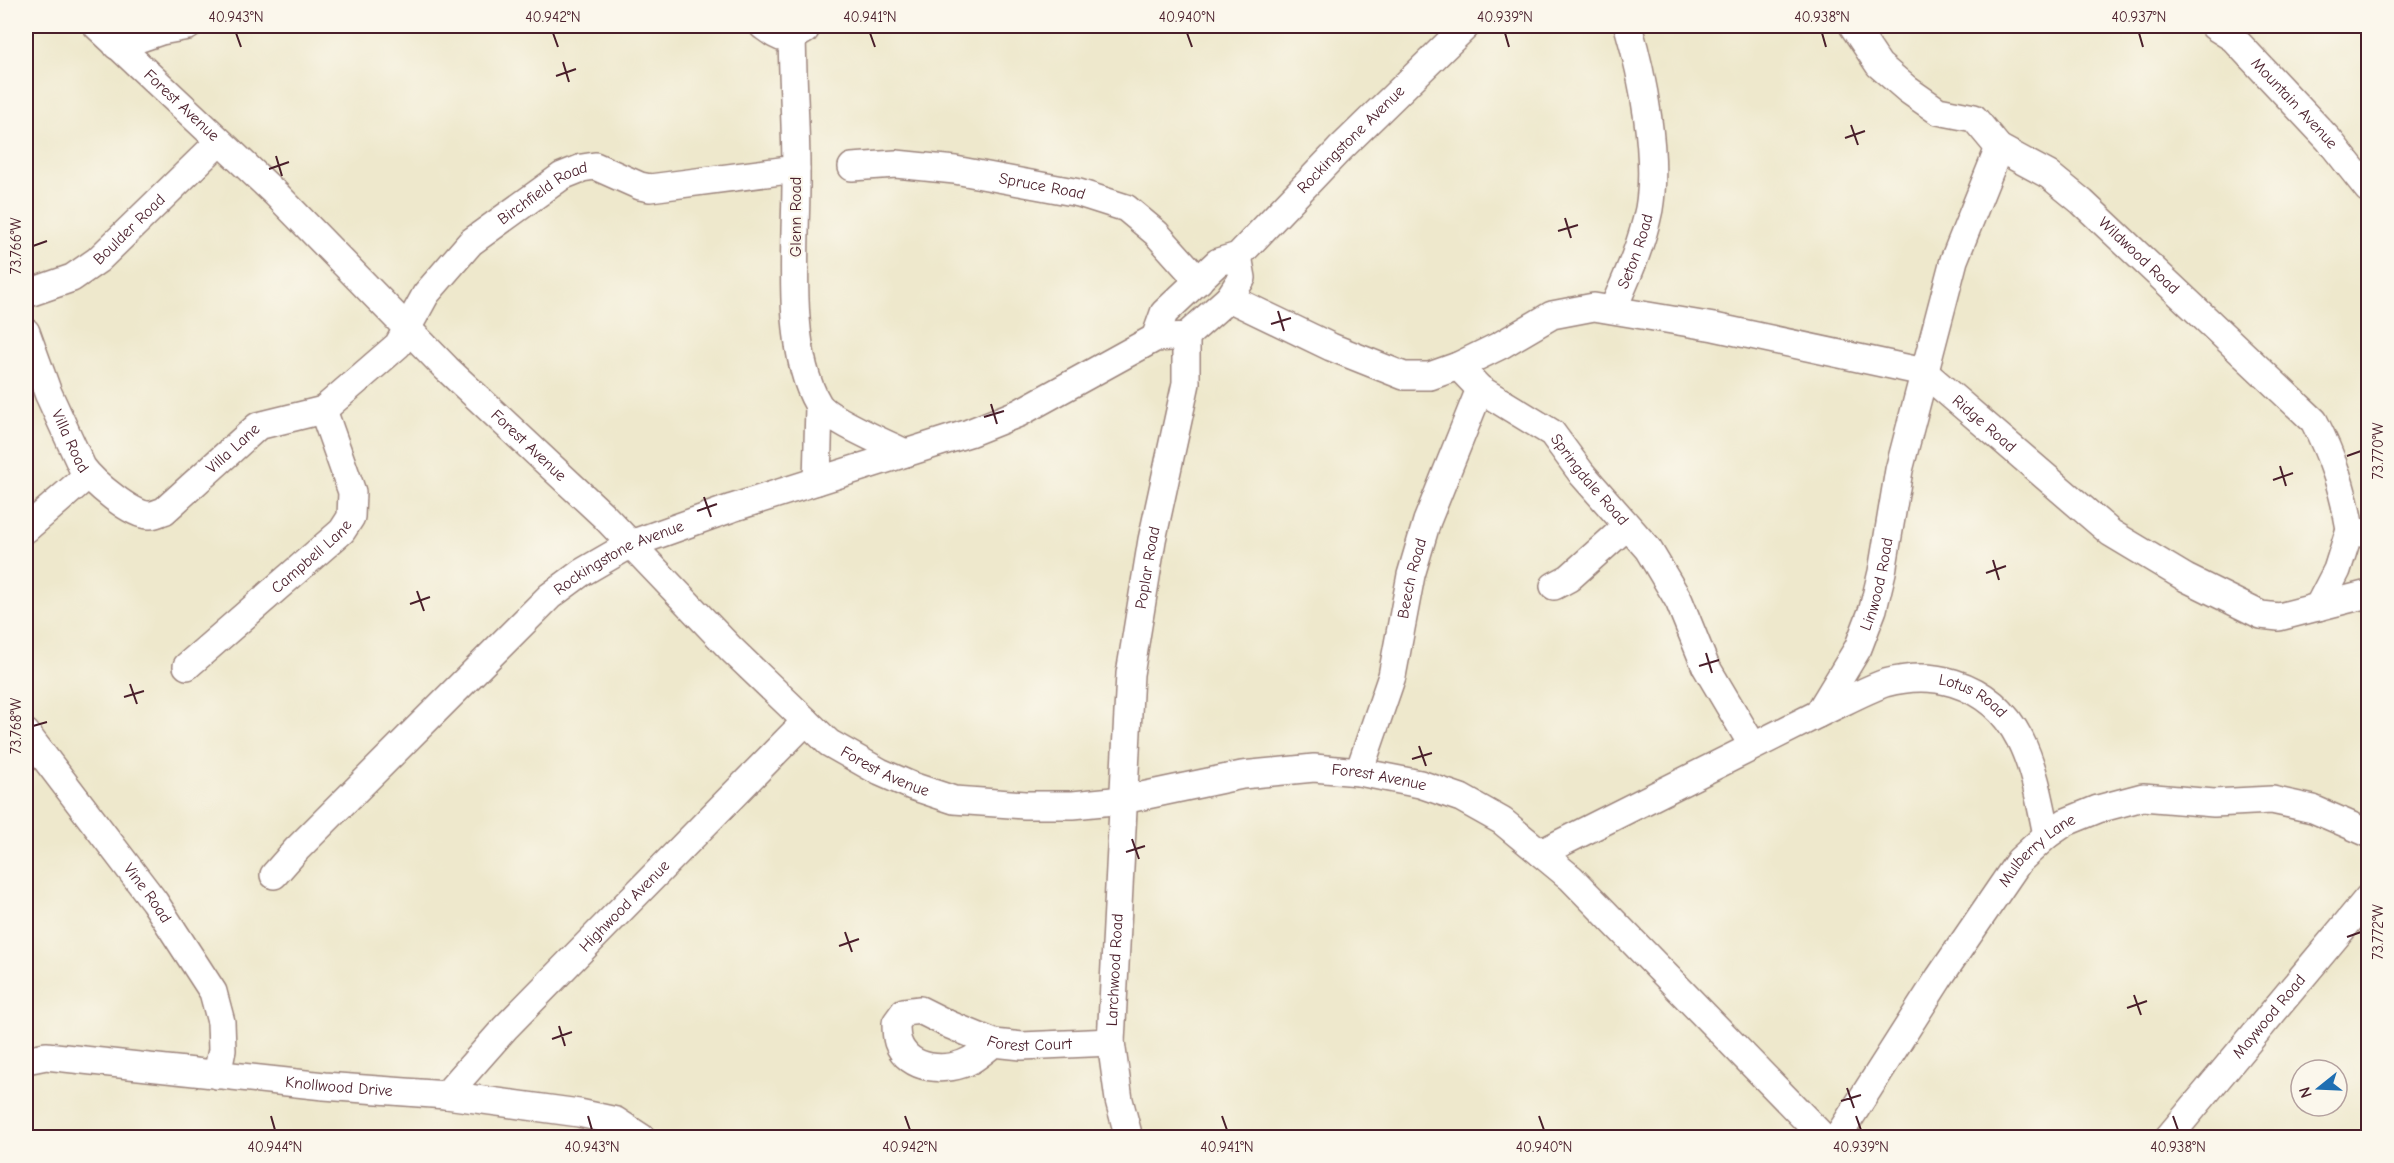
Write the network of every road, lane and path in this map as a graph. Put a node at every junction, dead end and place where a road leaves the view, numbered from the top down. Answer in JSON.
{"nodes":[{"id":1,"x":97,"y":26,"type":"edge"},
{"id":2,"x":188,"y":26,"type":"edge"},
{"id":3,"x":763,"y":26,"type":"edge"},
{"id":4,"x":1466,"y":26,"type":"edge"},
{"id":5,"x":1628,"y":26,"type":"edge"},
{"id":6,"x":1853,"y":26,"type":"edge"},
{"id":7,"x":2214,"y":26,"type":"edge"},
{"id":8,"x":798,"y":30,"type":"edge"},
{"id":9,"x":117,"y":46,"type":"junction"},
{"id":10,"x":219,"y":142,"type":"junction"},
{"id":11,"x":1999,"y":147,"type":"junction"},
{"id":12,"x":852,"y":166,"type":"dead end"},
{"id":13,"x":796,"y":169,"type":"junction"},
{"id":14,"x":2368,"y":189,"type":"edge"},
{"id":15,"x":1238,"y":256,"type":"junction"},
{"id":16,"x":1199,"y":281,"type":"junction"},
{"id":17,"x":26,"y":294,"type":"edge"},
{"id":18,"x":1229,"y":298,"type":"junction"},
{"id":19,"x":1613,"y":309,"type":"junction"},
{"id":20,"x":407,"y":328,"type":"junction"},
{"id":21,"x":26,"y":332,"type":"edge"},
{"id":22,"x":1186,"y":336,"type":"junction"},
{"id":23,"x":1155,"y":338,"type":"junction"},
{"id":24,"x":1458,"y":366,"type":"junction"},
{"id":25,"x":1924,"y":372,"type":"junction"},
{"id":26,"x":1480,"y":389,"type":"junction"},
{"id":27,"x":819,"y":406,"type":"junction"},
{"id":28,"x":323,"y":410,"type":"junction"},
{"id":29,"x":905,"y":453,"type":"junction"},
{"id":30,"x":88,"y":475,"type":"junction"},
{"id":31,"x":817,"y":481,"type":"junction"},
{"id":32,"x":1627,"y":526,"type":"junction"},
{"id":33,"x":26,"y":529,"type":"edge"},
{"id":34,"x":2360,"y":532,"type":"edge"},
{"id":35,"x":631,"y":544,"type":"junction"},
{"id":36,"x":1554,"y":586,"type":"dead end"},
{"id":37,"x":2368,"y":594,"type":"edge"},
{"id":38,"x":2318,"y":607,"type":"junction"},
{"id":39,"x":186,"y":666,"type":"dead end"},
{"id":40,"x":1818,"y":714,"type":"junction"},
{"id":41,"x":807,"y":721,"type":"junction"},
{"id":42,"x":26,"y":733,"type":"edge"},
{"id":43,"x":1753,"y":746,"type":"junction"},
{"id":44,"x":1359,"y":772,"type":"junction"},
{"id":45,"x":1123,"y":800,"type":"junction"},
{"id":46,"x":2368,"y":833,"type":"edge"},
{"id":47,"x":2047,"y":834,"type":"junction"},
{"id":48,"x":1540,"y":853,"type":"junction"},
{"id":49,"x":274,"y":875,"type":"dead end"},
{"id":50,"x":2368,"y":898,"type":"edge"},
{"id":51,"x":994,"y":1042,"type":"junction"},
{"id":52,"x":1111,"y":1042,"type":"junction"},
{"id":53,"x":28,"y":1059,"type":"edge"},
{"id":54,"x":217,"y":1075,"type":"junction"},
{"id":55,"x":446,"y":1095,"type":"junction"},
{"id":56,"x":642,"y":1137,"type":"edge"},
{"id":57,"x":1129,"y":1137,"type":"edge"},
{"id":58,"x":1824,"y":1137,"type":"edge"},
{"id":59,"x":1837,"y":1137,"type":"edge"},
{"id":60,"x":2168,"y":1137,"type":"edge"}],
"edges":[{"from":1,"to":9,"type":"street","name":"Forest Avenue"},
{"from":2,"to":9,"type":"street"},
{"from":3,"to":8,"type":"street"},
{"from":4,"to":15,"type":"street","name":"Rockingstone Avenue"},
{"from":5,"to":19,"type":"street","name":"Seton Road"},
{"from":6,"to":11,"type":"street","name":"Wildwood Road"},
{"from":7,"to":14,"type":"street","name":"Mountain Avenue"},
{"from":8,"to":13,"type":"street","name":"Glenn Road"},
{"from":9,"to":10,"type":"street","name":"Forest Avenue"},
{"from":10,"to":17,"type":"street","name":"Boulder Road"},
{"from":10,"to":20,"type":"street","name":"Forest Avenue"},
{"from":11,"to":25,"type":"street","name":"Linwood Road"},
{"from":11,"to":34,"type":"street","name":"Wildwood Road"},
{"from":12,"to":16,"type":"street","name":"Spruce Road"},
{"from":13,"to":20,"type":"street","name":"Birchfield Road"},
{"from":13,"to":27,"type":"street","name":"Glenn Road"},
{"from":15,"to":16,"type":"street","name":"Rockingstone Avenue"},
{"from":15,"to":18,"type":"street"},
{"from":16,"to":23,"type":"street","name":"Rockingstone Avenue"},
{"from":18,"to":22,"type":"street"},
{"from":18,"to":24,"type":"street"},
{"from":19,"to":24,"type":"street","name":"Seton Road"},
{"from":19,"to":25,"type":"street","name":"Ridge Road"},
{"from":20,"to":28,"type":"street","name":"Villa Lane"},
{"from":20,"to":35,"type":"street","name":"Forest Avenue"},
{"from":21,"to":30,"type":"street","name":"Villa Road"},
{"from":22,"to":23,"type":"street","name":"Rockingstone Avenue"},
{"from":22,"to":45,"type":"street","name":"Poplar Road"},
{"from":23,"to":29,"type":"street","name":"Rockingstone Avenue"},
{"from":24,"to":26,"type":"street","name":"Springdale Road"},
{"from":25,"to":38,"type":"street","name":"Ridge Road"},
{"from":25,"to":40,"type":"street","name":"Linwood Road"},
{"from":26,"to":32,"type":"street","name":"Springdale Road"},
{"from":26,"to":44,"type":"street","name":"Beech Road"},
{"from":27,"to":29,"type":"street"},
{"from":27,"to":31,"type":"street","name":"Glenn Road"},
{"from":28,"to":30,"type":"street","name":"Villa Lane"},
{"from":28,"to":39,"type":"street","name":"Campbell Lane"},
{"from":29,"to":31,"type":"street","name":"Rockingstone Avenue"},
{"from":30,"to":33,"type":"street","name":"Villa Road"},
{"from":31,"to":35,"type":"street","name":"Rockingstone Avenue"},
{"from":32,"to":36,"type":"street"},
{"from":32,"to":43,"type":"street","name":"Springdale Road"},
{"from":34,"to":38,"type":"street"},
{"from":35,"to":41,"type":"street","name":"Forest Avenue"},
{"from":35,"to":49,"type":"street","name":"Rockingstone Avenue"},
{"from":37,"to":38,"type":"street","name":"Ridge Road"},
{"from":40,"to":43,"type":"street"},
{"from":40,"to":47,"type":"street","name":"Lotus Road"},
{"from":41,"to":45,"type":"street","name":"Forest Avenue"},
{"from":41,"to":55,"type":"street","name":"Highwood Avenue"},
{"from":42,"to":54,"type":"street","name":"Vine Road"},
{"from":43,"to":48,"type":"street"},
{"from":44,"to":45,"type":"street","name":"Forest Avenue"},
{"from":44,"to":48,"type":"street","name":"Forest Avenue"},
{"from":45,"to":52,"type":"street","name":"Larchwood Road"},
{"from":46,"to":47,"type":"street","name":"Mulberry Lane"},
{"from":47,"to":59,"type":"street","name":"Mulberry Lane"},
{"from":48,"to":58,"type":"street","name":"Forest Avenue"},
{"from":50,"to":60,"type":"street","name":"Maywood Road"},
{"from":51,"to":51,"type":"street","name":"Forest Court"},
{"from":51,"to":52,"type":"street","name":"Forest Court"},
{"from":52,"to":57,"type":"street","name":"Larchwood Road"},
{"from":53,"to":54,"type":"street","name":"Knollwood Drive"},
{"from":54,"to":55,"type":"street","name":"Knollwood Drive"},
{"from":55,"to":56,"type":"street","name":"Knollwood Drive"}]}
